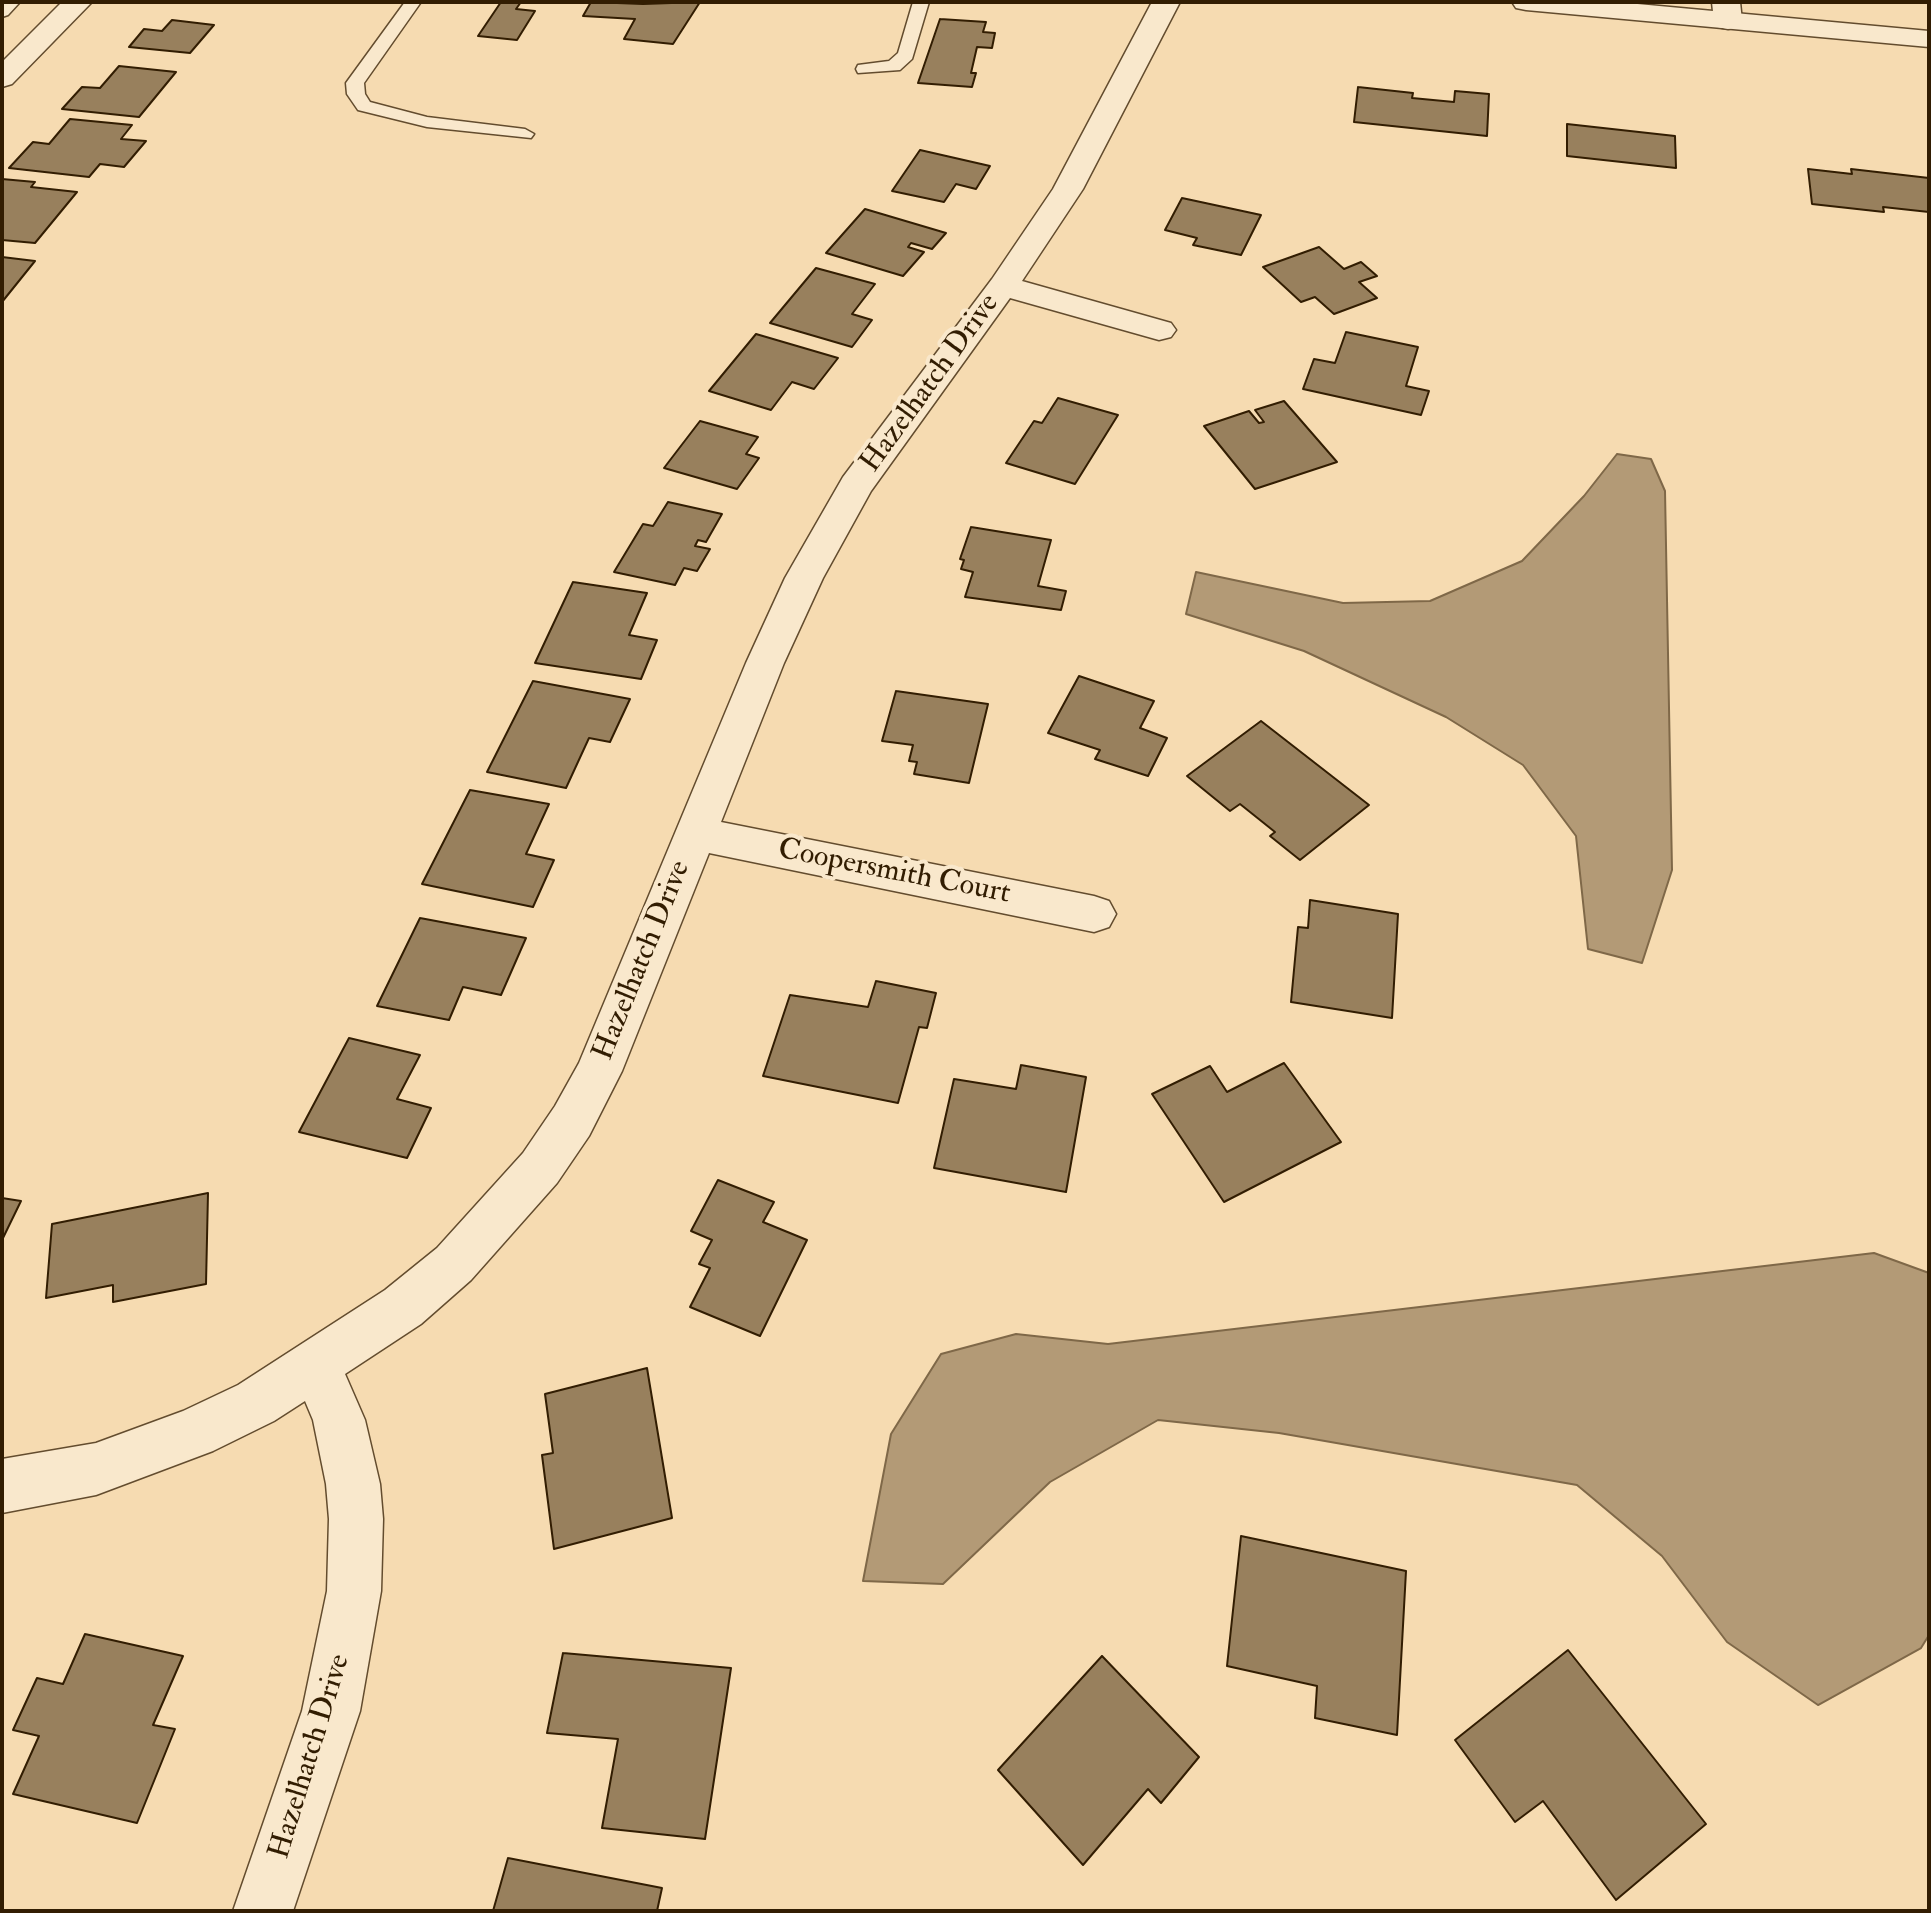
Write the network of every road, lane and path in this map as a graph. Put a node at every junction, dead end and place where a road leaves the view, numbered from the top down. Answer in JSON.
{"nodes":[{"id":1,"x":12,"y":2,"type":"edge"},
{"id":2,"x":78,"y":2,"type":"edge"},
{"id":3,"x":413,"y":2,"type":"edge"},
{"id":4,"x":921,"y":2,"type":"edge"},
{"id":5,"x":1166,"y":2,"type":"edge"},
{"id":6,"x":1526,"y":2,"type":"edge"},
{"id":7,"x":1727,"y":11,"type":"edge"},
{"id":8,"x":2,"y":12,"type":"edge"},
{"id":9,"x":1929,"y":39,"type":"edge"},
{"id":10,"x":864,"y":69,"type":"dead end"},
{"id":11,"x":2,"y":78,"type":"edge"},
{"id":12,"x":525,"y":134,"type":"dead end"},
{"id":13,"x":1003,"y":286,"type":"junction"},
{"id":14,"x":1159,"y":330,"type":"dead end"},
{"id":15,"x":695,"y":833,"type":"junction"},
{"id":16,"x":1094,"y":914,"type":"dead end"},
{"id":17,"x":316,"y":1367,"type":"junction"},
{"id":18,"x":2,"y":1486,"type":"edge"},
{"id":19,"x":263,"y":1911,"type":"edge"}],
"edges":[{"from":1,"to":8,"type":"lane"},
{"from":2,"to":11,"type":"street"},
{"from":3,"to":12,"type":"lane"},
{"from":4,"to":10,"type":"lane"},
{"from":5,"to":13,"type":"street","name":"Hazelhatch Drive"},
{"from":6,"to":7,"type":"street"},
{"from":7,"to":9,"type":"street"},
{"from":13,"to":14,"type":"street"},
{"from":13,"to":15,"type":"street","name":"Hazelhatch Drive"},
{"from":15,"to":16,"type":"street","name":"Coopersmith Court"},
{"from":15,"to":17,"type":"street","name":"Hazelhatch Drive"},
{"from":17,"to":18,"type":"street"},
{"from":17,"to":19,"type":"street","name":"Hazelhatch Drive"}]}
